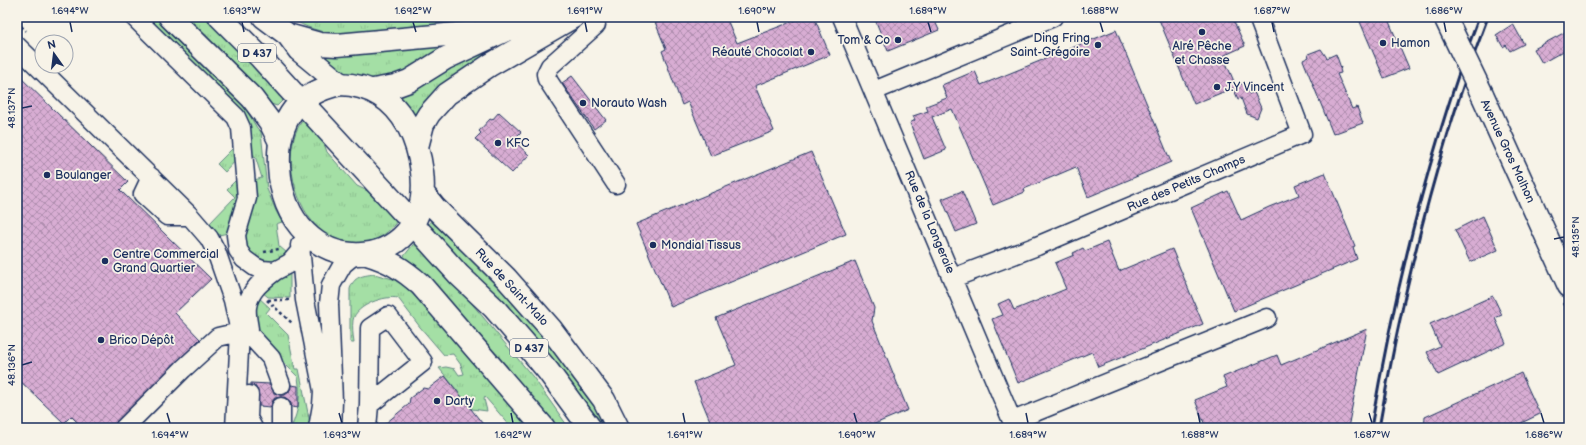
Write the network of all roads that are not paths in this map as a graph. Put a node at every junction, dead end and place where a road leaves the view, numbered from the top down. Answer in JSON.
{"nodes":[{"id":1,"x":134,"y":17,"type":"edge"},
{"id":2,"x":170,"y":17,"type":"edge"},
{"id":3,"x":220,"y":17,"type":"edge"},
{"id":4,"x":264,"y":17,"type":"edge"},
{"id":5,"x":534,"y":17,"type":"edge"},
{"id":6,"x":572,"y":17,"type":"edge"},
{"id":7,"x":842,"y":17,"type":"edge"},
{"id":8,"x":1053,"y":17,"type":"edge"},
{"id":9,"x":1258,"y":17,"type":"edge"},
{"id":10,"x":1446,"y":17,"type":"edge"},
{"id":11,"x":596,"y":25,"type":"dead end"},
{"id":12,"x":511,"y":29,"type":"junction"},
{"id":13,"x":288,"y":35,"type":"junction"},
{"id":14,"x":17,"y":46,"type":"edge"},
{"id":15,"x":340,"y":84,"type":"junction"},
{"id":16,"x":373,"y":90,"type":"junction"},
{"id":17,"x":874,"y":91,"type":"junction"},
{"id":18,"x":292,"y":92,"type":"dead end"},
{"id":19,"x":310,"y":111,"type":"dead end"},
{"id":20,"x":279,"y":140,"type":"junction"},
{"id":21,"x":417,"y":147,"type":"junction"},
{"id":22,"x":616,"y":184,"type":"dead end"},
{"id":23,"x":423,"y":193,"type":"junction"},
{"id":24,"x":404,"y":213,"type":"dead end"},
{"id":25,"x":297,"y":224,"type":"junction"},
{"id":26,"x":422,"y":234,"type":"dead end"},
{"id":27,"x":301,"y":250,"type":"junction"},
{"id":28,"x":360,"y":255,"type":"junction"},
{"id":29,"x":268,"y":271,"type":"junction"},
{"id":30,"x":459,"y":275,"type":"junction"},
{"id":31,"x":953,"y":278,"type":"junction"},
{"id":32,"x":1569,"y":286,"type":"edge"},
{"id":33,"x":233,"y":300,"type":"junction"},
{"id":34,"x":1267,"y":318,"type":"dead end"},
{"id":35,"x":245,"y":333,"type":"junction"},
{"id":36,"x":281,"y":385,"type":"dead end"},
{"id":37,"x":369,"y":405,"type":"dead end"},
{"id":38,"x":281,"y":407,"type":"dead end"},
{"id":39,"x":1014,"y":425,"type":"edge"},
{"id":40,"x":124,"y":428,"type":"edge"},
{"id":41,"x":235,"y":428,"type":"edge"},
{"id":42,"x":254,"y":428,"type":"edge"},
{"id":43,"x":281,"y":428,"type":"edge"},
{"id":44,"x":318,"y":428,"type":"edge"},
{"id":45,"x":332,"y":428,"type":"edge"},
{"id":46,"x":367,"y":428,"type":"edge"},
{"id":47,"x":544,"y":428,"type":"edge"},
{"id":48,"x":574,"y":428,"type":"edge"},
{"id":49,"x":590,"y":428,"type":"edge"},
{"id":50,"x":618,"y":428,"type":"edge"}],
"edges":[{"from":1,"to":29,"type":"street"},
{"from":2,"to":20,"type":"main road"},
{"from":3,"to":18,"type":"main road","number":"D 437"},
{"from":4,"to":13,"type":"main road"},
{"from":5,"to":12,"type":"main road"},
{"from":6,"to":21,"type":"main road"},
{"from":7,"to":17,"type":"street","name":"Rue de la Longeraie"},
{"from":8,"to":17,"type":"street"},
{"from":9,"to":31,"type":"street","name":"Rue des Petits Champs"},
{"from":10,"to":32,"type":"main road","name":"Avenue Gros Malhon","bridge":true},
{"from":11,"to":22,"type":"street"},
{"from":12,"to":13,"type":"main road"},
{"from":12,"to":16,"type":"main road"},
{"from":13,"to":15,"type":"main road"},
{"from":14,"to":33,"type":"street"},
{"from":15,"to":16,"type":"main road"},
{"from":15,"to":20,"type":"main road"},
{"from":16,"to":21,"type":"main road"},
{"from":17,"to":31,"type":"street","name":"Rue de la Longeraie"},
{"from":19,"to":24,"type":"main road"},
{"from":20,"to":25,"type":"main road"},
{"from":21,"to":23,"type":"main road"},
{"from":23,"to":28,"type":"main road"},
{"from":23,"to":50,"type":"main road","name":"Rue de Saint-Malo"},
{"from":25,"to":27,"type":"street"},
{"from":25,"to":28,"type":"main road"},
{"from":26,"to":30,"type":"main road","number":"D 437"},
{"from":27,"to":29,"type":"street"},
{"from":27,"to":44,"type":"street"},
{"from":28,"to":45,"type":"street"},
{"from":28,"to":47,"type":"main road"},
{"from":29,"to":33,"type":"street"},
{"from":29,"to":35,"type":"street"},
{"from":30,"to":48,"type":"main road","number":"D 437"},
{"from":30,"to":49,"type":"main road","number":"D 437"},
{"from":31,"to":39,"type":"street","name":"Rue de la Longeraie"},
{"from":33,"to":35,"type":"street"},
{"from":34,"to":39,"type":"street"},
{"from":35,"to":36,"type":"street"},
{"from":35,"to":40,"type":"street"},
{"from":35,"to":41,"type":"street"},
{"from":35,"to":42,"type":"street"},
{"from":37,"to":46,"type":"street"},
{"from":38,"to":43,"type":"street"}]}
